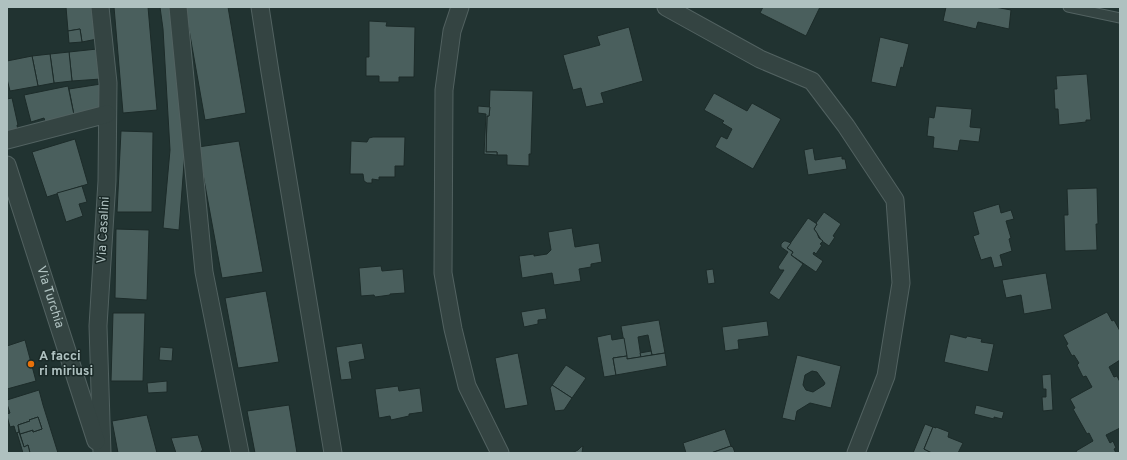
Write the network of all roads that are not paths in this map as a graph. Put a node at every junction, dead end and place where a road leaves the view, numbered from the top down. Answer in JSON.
{"nodes":[{"id":1,"x":100,"y":7,"type":"edge"},
{"id":2,"x":178,"y":7,"type":"edge"},
{"id":3,"x":260,"y":7,"type":"edge"},
{"id":4,"x":460,"y":7,"type":"edge"},
{"id":5,"x":666,"y":7,"type":"edge"},
{"id":6,"x":1068,"y":7,"type":"edge"},
{"id":7,"x":1120,"y":18,"type":"edge"},
{"id":8,"x":108,"y":114,"type":"junction"},
{"id":9,"x":7,"y":140,"type":"edge"},
{"id":10,"x":7,"y":165,"type":"edge"},
{"id":11,"x":101,"y":453,"type":"edge"},
{"id":12,"x":240,"y":453,"type":"edge"},
{"id":13,"x":333,"y":453,"type":"edge"},
{"id":14,"x":500,"y":453,"type":"edge"},
{"id":15,"x":856,"y":453,"type":"edge"}],
"edges":[{"from":1,"to":8,"type":"street","name":"Via Casalini"},
{"from":2,"to":12,"type":"street"},
{"from":3,"to":13,"type":"street"},
{"from":4,"to":14,"type":"street"},
{"from":5,"to":15,"type":"street"},
{"from":6,"to":7,"type":"lane"},
{"from":8,"to":9,"type":"street"},
{"from":8,"to":11,"type":"street","name":"Via Casalini"},
{"from":10,"to":11,"type":"street","name":"Via Turchia"}]}
